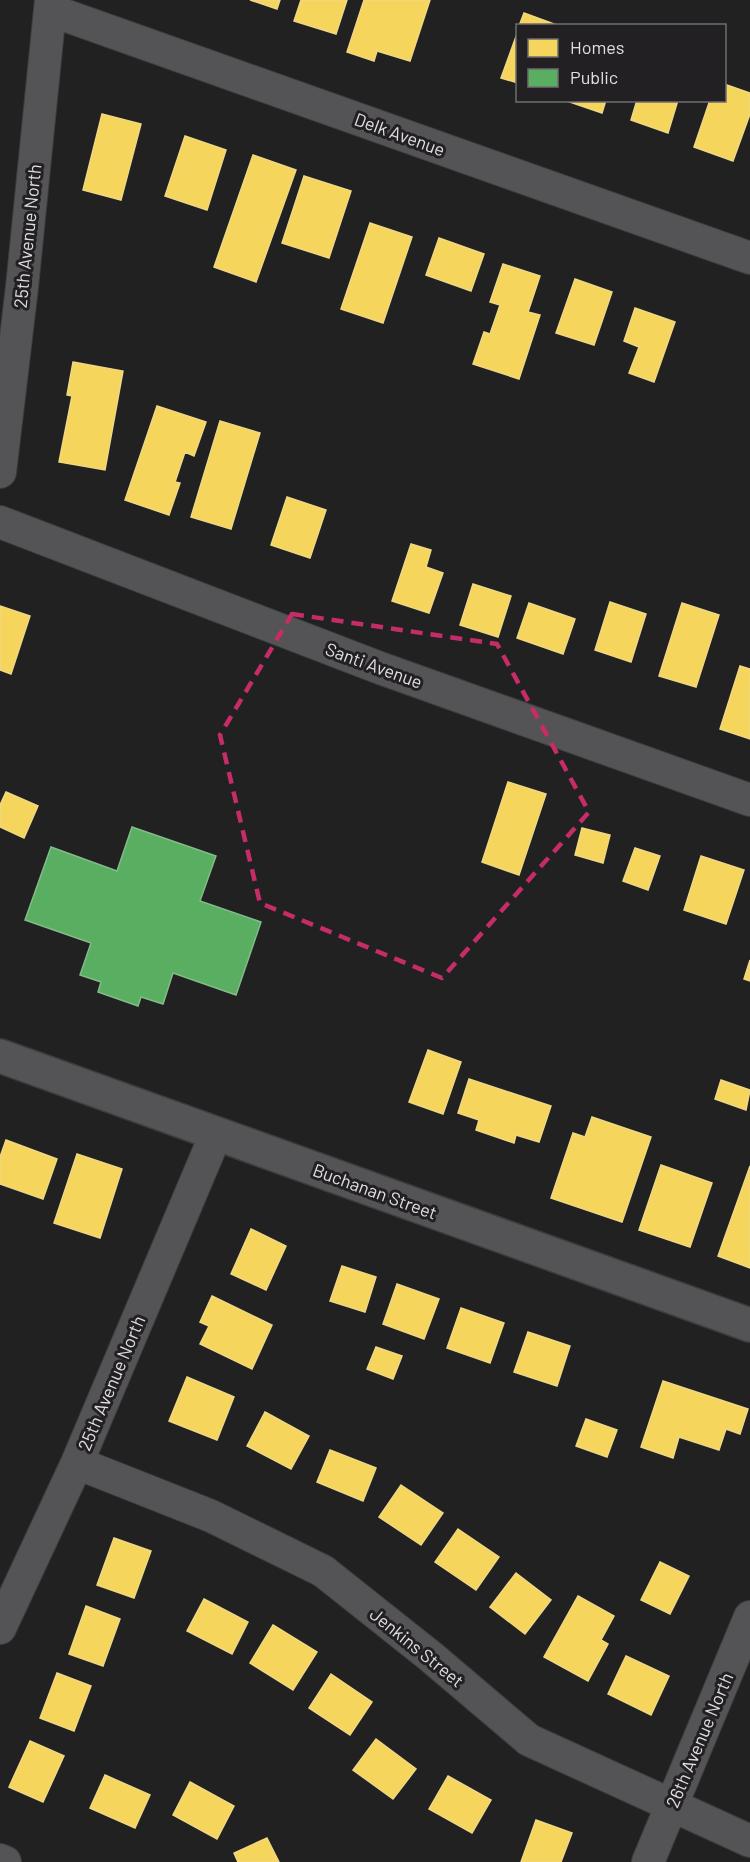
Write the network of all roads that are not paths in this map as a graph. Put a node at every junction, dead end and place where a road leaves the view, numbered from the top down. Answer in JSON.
{"nodes":[{"id":1,"x":51,"y":5,"type":"edge"},
{"id":2,"x":750,"y":258,"type":"edge"},
{"id":3,"x":0,"y":472,"type":"edge"},
{"id":4,"x":0,"y":522,"type":"edge"},
{"id":5,"x":750,"y":800,"type":"edge"},
{"id":6,"x":0,"y":1056,"type":"edge"},
{"id":7,"x":216,"y":1134,"type":"junction"},
{"id":8,"x":750,"y":1325,"type":"edge"},
{"id":9,"x":77,"y":1463,"type":"junction"},
{"id":10,"x":750,"y":1617,"type":"edge"},
{"id":11,"x":0,"y":1628,"type":"edge"},
{"id":12,"x":672,"y":1805,"type":"junction"},
{"id":13,"x":750,"y":1841,"type":"edge"},
{"id":14,"x":0,"y":1860,"type":"edge"},
{"id":15,"x":5,"y":1862,"type":"edge"},
{"id":16,"x":648,"y":1862,"type":"edge"}],
"edges":[{"from":1,"to":2,"type":"street","name":"Delk Avenue"},
{"from":1,"to":3,"type":"street","name":"25th Avenue North"},
{"from":4,"to":5,"type":"street","name":"Santi Avenue"},
{"from":6,"to":7,"type":"street","name":"Buchanan Street"},
{"from":7,"to":8,"type":"street","name":"Buchanan Street"},
{"from":7,"to":9,"type":"street","name":"25th Avenue North"},
{"from":9,"to":11,"type":"street","name":"25th Avenue North"},
{"from":9,"to":12,"type":"street","name":"Jenkins Street"},
{"from":10,"to":12,"type":"street","name":"26th Avenue North"},
{"from":12,"to":13,"type":"street","name":"Jenkins Street"},
{"from":12,"to":16,"type":"street","name":"26th Avenue North"},
{"from":14,"to":15,"type":"street"}]}
